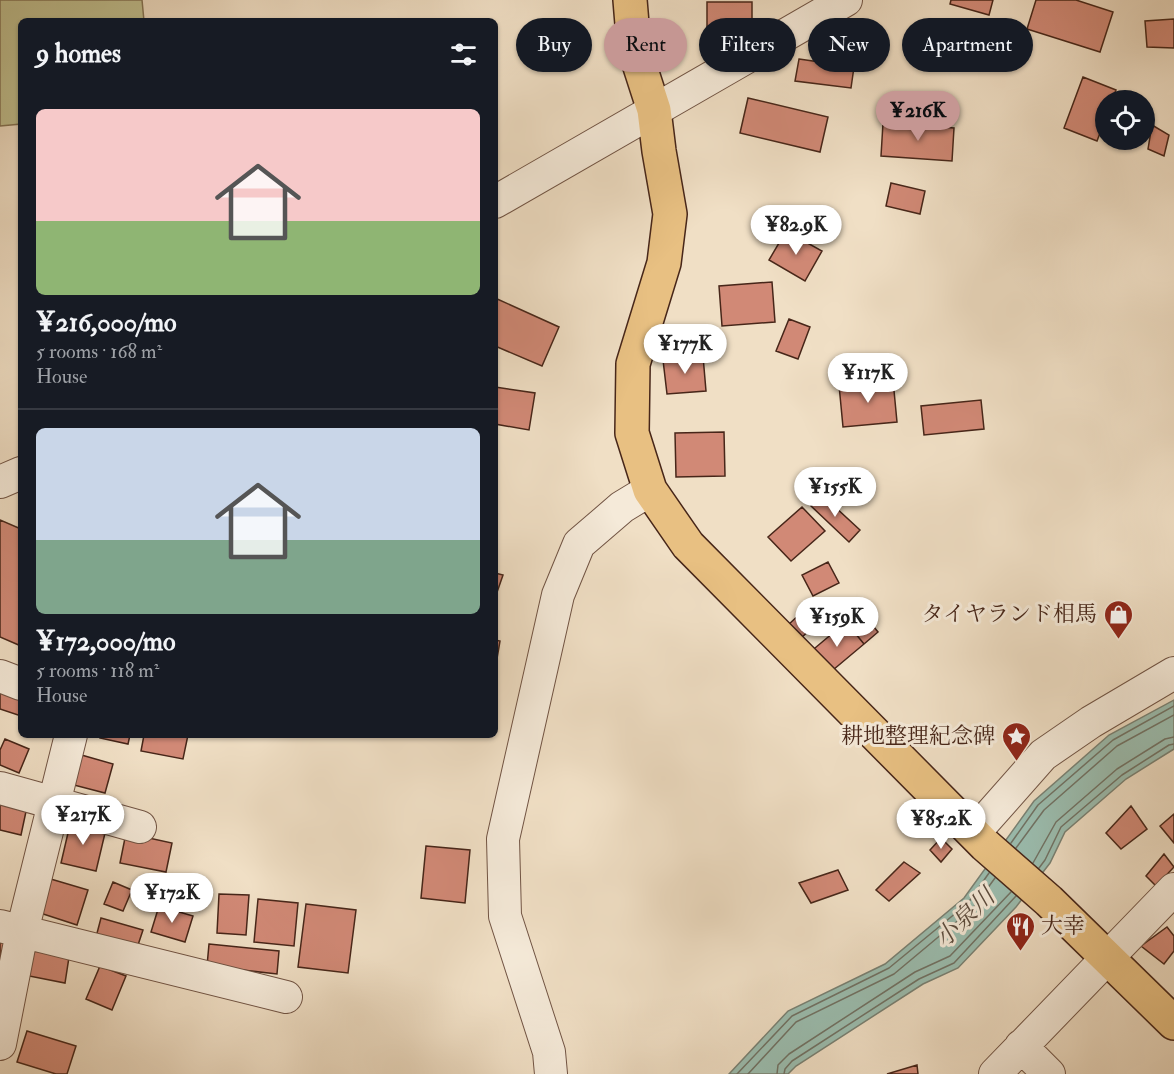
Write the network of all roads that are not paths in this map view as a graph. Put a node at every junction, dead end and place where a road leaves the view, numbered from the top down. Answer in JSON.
{"nodes":[{"id":1,"x":630,"y":0,"type":"edge"},
{"id":2,"x":846,"y":0,"type":"edge"},
{"id":3,"x":654,"y":110,"type":"junction"},
{"id":4,"x":498,"y":200,"type":"edge"},
{"id":5,"x":18,"y":474,"type":"edge"},
{"id":6,"x":0,"y":482,"type":"edge"},
{"id":7,"x":650,"y":490,"type":"junction"},
{"id":8,"x":1174,"y":673,"type":"edge"},
{"id":9,"x":0,"y":676,"type":"edge"},
{"id":10,"x":18,"y":683,"type":"edge"},
{"id":11,"x":70,"y":738,"type":"edge"},
{"id":12,"x":0,"y":788,"type":"edge"},
{"id":13,"x":54,"y":803,"type":"junction"},
{"id":14,"x":140,"y":827,"type":"dead end"},
{"id":15,"x":979,"y":839,"type":"junction"},
{"id":16,"x":1174,"y":889,"type":"edge"},
{"id":17,"x":11,"y":929,"type":"edge"},
{"id":18,"x":1107,"y":957,"type":"junction"},
{"id":19,"x":286,"y":997,"type":"dead end"},
{"id":20,"x":1174,"y":1023,"type":"edge"},
{"id":21,"x":0,"y":1044,"type":"edge"},
{"id":22,"x":1021,"y":1047,"type":"junction"},
{"id":23,"x":551,"y":1074,"type":"edge"},
{"id":24,"x":995,"y":1074,"type":"edge"},
{"id":25,"x":1049,"y":1074,"type":"edge"}],
"edges":[{"from":1,"to":3,"type":"main road"},
{"from":2,"to":3,"type":"street"},
{"from":3,"to":4,"type":"street"},
{"from":3,"to":7,"type":"main road"},
{"from":5,"to":6,"type":"street"},
{"from":7,"to":15,"type":"main road"},
{"from":7,"to":23,"type":"street"},
{"from":8,"to":15,"type":"street"},
{"from":9,"to":10,"type":"street"},
{"from":11,"to":13,"type":"street"},
{"from":12,"to":13,"type":"street"},
{"from":13,"to":14,"type":"street"},
{"from":13,"to":17,"type":"street"},
{"from":15,"to":18,"type":"main road"},
{"from":16,"to":18,"type":"street"},
{"from":17,"to":19,"type":"street"},
{"from":17,"to":21,"type":"street"},
{"from":18,"to":20,"type":"main road"},
{"from":18,"to":22,"type":"street"},
{"from":22,"to":24,"type":"street"},
{"from":22,"to":25,"type":"street"}]}
